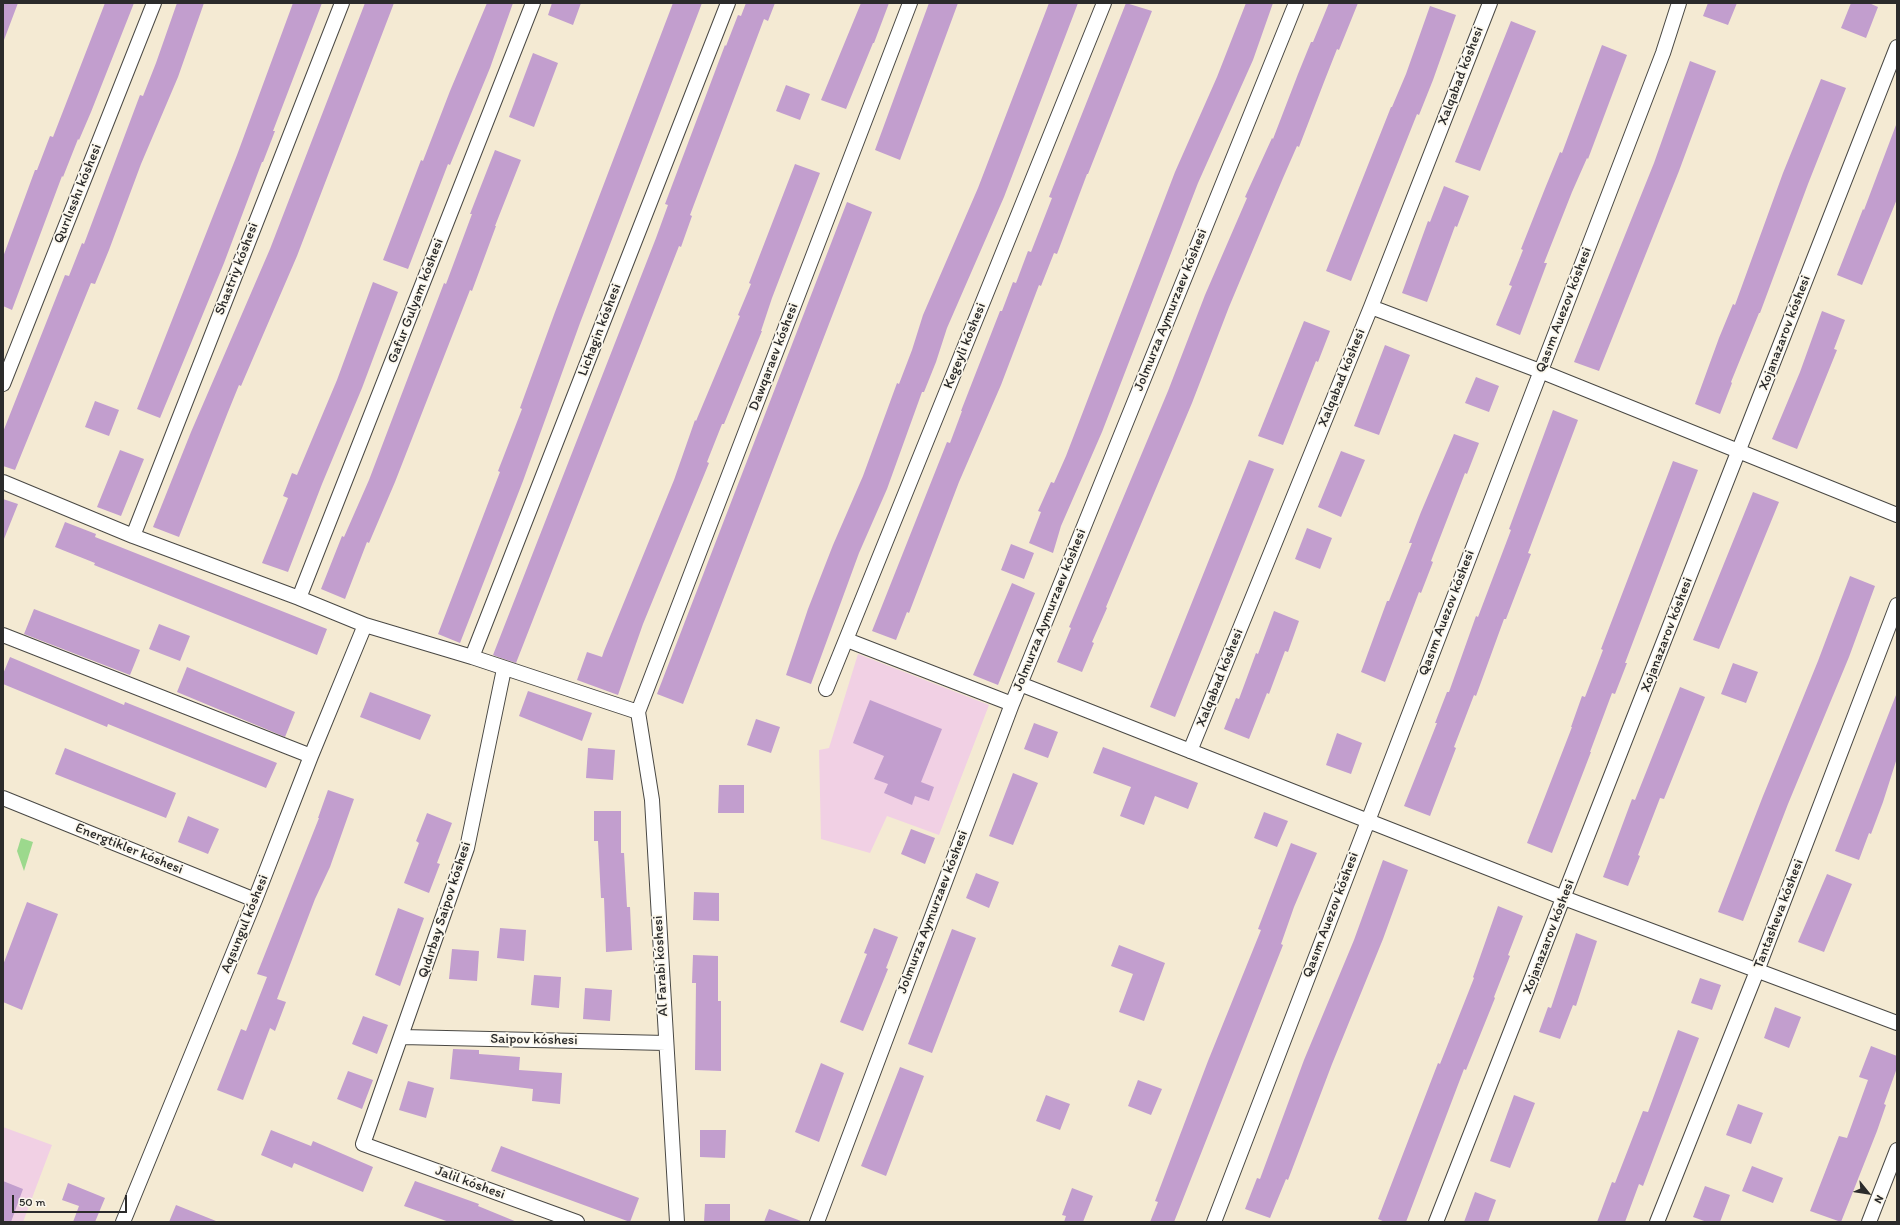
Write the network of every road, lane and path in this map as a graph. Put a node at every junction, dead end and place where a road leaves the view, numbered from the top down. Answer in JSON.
{"nodes":[{"id":1,"x":154,"y":3,"type":"edge"},
{"id":2,"x":342,"y":3,"type":"edge"},
{"id":3,"x":533,"y":3,"type":"edge"},
{"id":4,"x":728,"y":3,"type":"edge"},
{"id":5,"x":910,"y":3,"type":"edge"},
{"id":6,"x":1104,"y":3,"type":"edge"},
{"id":7,"x":1296,"y":3,"type":"edge"},
{"id":8,"x":1490,"y":3,"type":"edge"},
{"id":9,"x":1679,"y":3,"type":"edge"},
{"id":10,"x":1897,"y":47,"type":"edge"},
{"id":11,"x":1371,"y":308,"type":"junction"},
{"id":12,"x":1540,"y":371,"type":"junction"},
{"id":13,"x":3,"y":384,"type":"edge"},
{"id":14,"x":1738,"y":452,"type":"junction"},
{"id":15,"x":3,"y":482,"type":"edge"},
{"id":16,"x":1897,"y":515,"type":"edge"},
{"id":17,"x":133,"y":536,"type":"junction"},
{"id":18,"x":299,"y":598,"type":"junction"},
{"id":19,"x":1897,"y":605,"type":"edge"},
{"id":20,"x":365,"y":625,"type":"junction"},
{"id":21,"x":3,"y":636,"type":"edge"},
{"id":22,"x":847,"y":640,"type":"junction"},
{"id":23,"x":472,"y":657,"type":"junction"},
{"id":24,"x":504,"y":669,"type":"junction"},
{"id":25,"x":1020,"y":684,"type":"junction"},
{"id":26,"x":826,"y":689,"type":"dead end"},
{"id":27,"x":1012,"y":704,"type":"junction"},
{"id":28,"x":638,"y":712,"type":"junction"},
{"id":29,"x":1190,"y":751,"type":"junction"},
{"id":30,"x":311,"y":756,"type":"junction"},
{"id":31,"x":3,"y":798,"type":"edge"},
{"id":32,"x":1367,"y":820,"type":"junction"},
{"id":33,"x":1564,"y":898,"type":"junction"},
{"id":34,"x":255,"y":900,"type":"junction"},
{"id":35,"x":1757,"y":971,"type":"junction"},
{"id":36,"x":1897,"y":1023,"type":"edge"},
{"id":37,"x":402,"y":1037,"type":"junction"},
{"id":38,"x":666,"y":1043,"type":"junction"},
{"id":39,"x":363,"y":1144,"type":"joint"},
{"id":40,"x":1897,"y":1150,"type":"edge"},
{"id":41,"x":123,"y":1222,"type":"edge"},
{"id":42,"x":577,"y":1222,"type":"edge"},
{"id":43,"x":677,"y":1222,"type":"edge"},
{"id":44,"x":817,"y":1222,"type":"edge"},
{"id":45,"x":1214,"y":1222,"type":"edge"},
{"id":46,"x":1436,"y":1222,"type":"edge"},
{"id":47,"x":1658,"y":1222,"type":"edge"},
{"id":48,"x":1869,"y":1222,"type":"edge"}],
"edges":[{"from":1,"to":13,"type":"street","name":"Qurılısshı kóshesi"},
{"from":2,"to":17,"type":"street","name":"Shastriy kóshesi"},
{"from":3,"to":18,"type":"street","name":"Gafur Gulyam kóshesi"},
{"from":4,"to":23,"type":"street","name":"Lichagin kóshesi"},
{"from":5,"to":28,"type":"street","name":"Dawqaraev kóshesi"},
{"from":6,"to":22,"type":"street","name":"Kegeyli kóshesi"},
{"from":7,"to":25,"type":"street","name":"Jolmurza Aymurzaev kóshesi"},
{"from":8,"to":11,"type":"street","name":"Xalqabad kóshesi"},
{"from":9,"to":12,"type":"street","name":"Qasım Auezov kóshesi"},
{"from":10,"to":14,"type":"street","name":"Xojanazarov kóshesi"},
{"from":11,"to":12,"type":"street"},
{"from":11,"to":29,"type":"street","name":"Xalqabad kóshesi"},
{"from":12,"to":14,"type":"street"},
{"from":12,"to":32,"type":"street","name":"Qasım Auezov kóshesi"},
{"from":14,"to":16,"type":"street"},
{"from":14,"to":33,"type":"street","name":"Xojanazarov kóshesi"},
{"from":15,"to":17,"type":"street"},
{"from":17,"to":18,"type":"street"},
{"from":18,"to":20,"type":"street"},
{"from":19,"to":35,"type":"street","name":"Tantasheva kóshesi"},
{"from":20,"to":23,"type":"street"},
{"from":20,"to":30,"type":"street","name":"Aqsungul kóshesi"},
{"from":21,"to":30,"type":"street"},
{"from":22,"to":26,"type":"street","name":"Kegeyli kóshesi"},
{"from":22,"to":27,"type":"street"},
{"from":23,"to":24,"type":"street"},
{"from":24,"to":28,"type":"street"},
{"from":24,"to":37,"type":"street","name":"Qıdırbay Saipov kóshesi"},
{"from":25,"to":27,"type":"street","name":"Jolmurza Aymurzaev kóshesi"},
{"from":25,"to":29,"type":"street"},
{"from":27,"to":44,"type":"street","name":"Jolmurza Aymurzaev kóshesi"},
{"from":28,"to":38,"type":"street","name":"Al Farabi kóshesi"},
{"from":29,"to":32,"type":"street"},
{"from":30,"to":34,"type":"street","name":"Aqsungul kóshesi"},
{"from":31,"to":34,"type":"street","name":"Energtikler kóshesi"},
{"from":32,"to":33,"type":"street"},
{"from":32,"to":45,"type":"street","name":"Qasım Auezov kóshesi"},
{"from":33,"to":35,"type":"street"},
{"from":33,"to":46,"type":"street","name":"Xojanazarov kóshesi"},
{"from":34,"to":41,"type":"street","name":"Aqsungul kóshesi"},
{"from":35,"to":36,"type":"street"},
{"from":35,"to":47,"type":"street","name":"Tantasheva kóshesi"},
{"from":37,"to":38,"type":"street","name":"Saipov kóshesi"},
{"from":37,"to":39,"type":"street","name":"Qıdırbay Saipov kóshesi"},
{"from":38,"to":43,"type":"street","name":"Al Farabi kóshesi"},
{"from":39,"to":42,"type":"street","name":"Jalil kóshesi"},
{"from":40,"to":48,"type":"street"}]}
